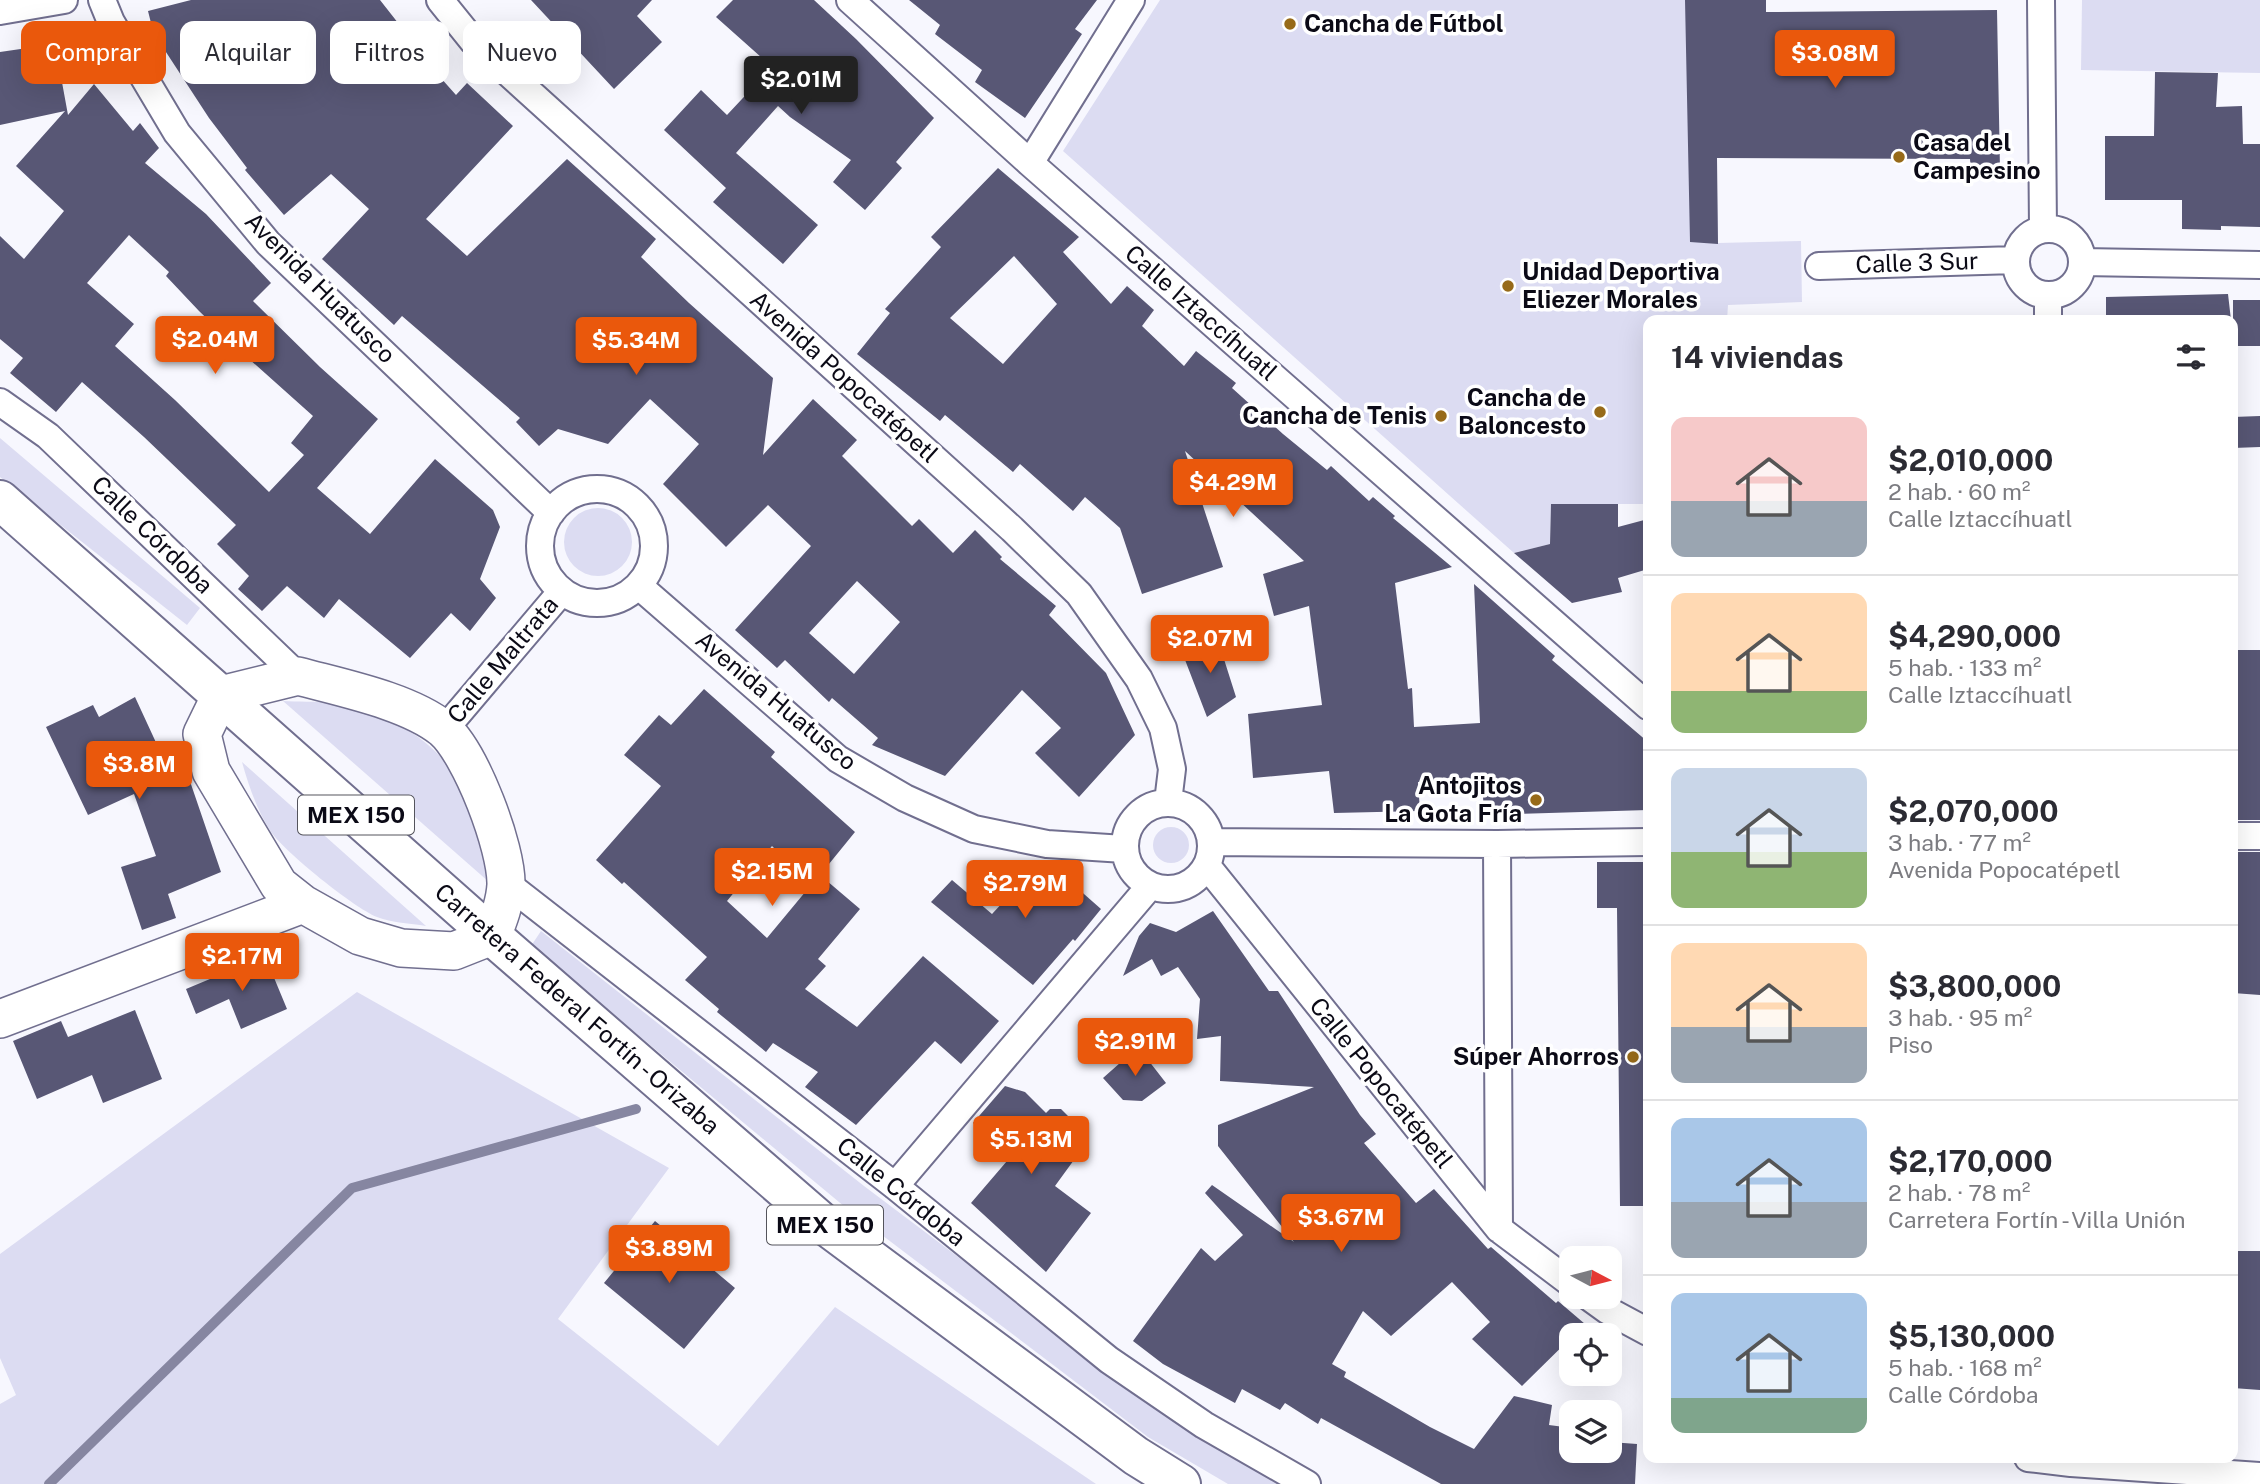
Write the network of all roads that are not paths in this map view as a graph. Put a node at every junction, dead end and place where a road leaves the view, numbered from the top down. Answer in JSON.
{"nodes":[{"id":1,"x":64,"y":0,"type":"edge"},
{"id":2,"x":102,"y":0,"type":"edge"},
{"id":3,"x":440,"y":0,"type":"edge"},
{"id":4,"x":850,"y":0,"type":"edge"},
{"id":5,"x":1132,"y":0,"type":"edge"},
{"id":6,"x":2041,"y":0,"type":"edge"},
{"id":7,"x":0,"y":10,"type":"edge"},
{"id":8,"x":1030,"y":163,"type":"junction"},
{"id":9,"x":2043,"y":229,"type":"junction"},
{"id":10,"x":2015,"y":260,"type":"junction"},
{"id":11,"x":2082,"y":262,"type":"junction"},
{"id":12,"x":2260,"y":265,"type":"edge"},
{"id":13,"x":1818,"y":266,"type":"dead end"},
{"id":14,"x":2048,"y":308,"type":"edge"},
{"id":15,"x":0,"y":401,"type":"edge"},
{"id":16,"x":0,"y":500,"type":"edge"},
{"id":17,"x":551,"y":513,"type":"junction"},
{"id":18,"x":639,"y":586,"type":"junction"},
{"id":19,"x":562,"y":591,"type":"junction"},
{"id":20,"x":298,"y":676,"type":"junction"},
{"id":21,"x":221,"y":695,"type":"junction"},
{"id":22,"x":1643,"y":702,"type":"edge"},
{"id":23,"x":444,"y":730,"type":"junction"},
{"id":24,"x":1168,"y":802,"type":"junction"},
{"id":25,"x":2238,"y":836,"type":"edge"},
{"id":26,"x":2260,"y":836,"type":"edge"},
{"id":27,"x":1643,"y":842,"type":"edge"},
{"id":28,"x":1497,"y":844,"type":"junction"},
{"id":29,"x":1124,"y":849,"type":"junction"},
{"id":30,"x":1209,"y":854,"type":"junction"},
{"id":31,"x":506,"y":883,"type":"junction"},
{"id":32,"x":1150,"y":886,"type":"junction"},
{"id":33,"x":303,"y":904,"type":"junction"},
{"id":34,"x":492,"y":936,"type":"junction"},
{"id":35,"x":0,"y":1019,"type":"edge"},
{"id":36,"x":895,"y":1186,"type":"junction"},
{"id":37,"x":1499,"y":1229,"type":"junction"},
{"id":38,"x":1559,"y":1274,"type":"edge"},
{"id":39,"x":1606,"y":1309,"type":"edge"},
{"id":40,"x":1643,"y":1329,"type":"edge"},
{"id":41,"x":2050,"y":1463,"type":"edge"},
{"id":42,"x":2072,"y":1468,"type":"edge"},
{"id":43,"x":2260,"y":1476,"type":"edge"},
{"id":44,"x":1181,"y":1484,"type":"edge"},
{"id":45,"x":1307,"y":1484,"type":"edge"}],
"edges":[{"from":1,"to":7,"type":"street"},
{"from":2,"to":17,"type":"street","name":"Avenida Huatusco"},
{"from":3,"to":24,"type":"street","name":"Avenida Popocatépetl"},
{"from":4,"to":8,"type":"street","name":"Calle Iztaccíhuatl"},
{"from":5,"to":8,"type":"street"},
{"from":6,"to":9,"type":"street"},
{"from":8,"to":22,"type":"street","name":"Calle Iztaccíhuatl"},
{"from":9,"to":10,"type":"street"},
{"from":9,"to":11,"type":"street"},
{"from":10,"to":13,"type":"street","name":"Calle 3 Sur"},
{"from":10,"to":14,"type":"street"},
{"from":11,"to":12,"type":"street"},
{"from":11,"to":14,"type":"street"},
{"from":15,"to":20,"type":"street","name":"Calle Córdoba"},
{"from":16,"to":21,"type":"main road","name":"Carretera Federal Fortín - Orizaba","number":"MEX 150"},
{"from":17,"to":18,"type":"street"},
{"from":17,"to":19,"type":"street"},
{"from":18,"to":19,"type":"street"},
{"from":18,"to":29,"type":"street","name":"Avenida Huatusco"},
{"from":19,"to":23,"type":"street","name":"Calle Maltrata"},
{"from":20,"to":21,"type":"main road"},
{"from":20,"to":23,"type":"main road"},
{"from":21,"to":33,"type":"main road"},
{"from":21,"to":34,"type":"main road","name":"Carretera Federal Fortín - Orizaba","number":"MEX 150"},
{"from":23,"to":31,"type":"main road"},
{"from":24,"to":29,"type":"street"},
{"from":24,"to":30,"type":"street"},
{"from":25,"to":26,"type":"street"},
{"from":27,"to":28,"type":"street"},
{"from":28,"to":30,"type":"street"},
{"from":28,"to":37,"type":"street"},
{"from":29,"to":32,"type":"street"},
{"from":30,"to":32,"type":"street"},
{"from":30,"to":37,"type":"street","name":"Calle Popocatépetl"},
{"from":31,"to":34,"type":"main road"},
{"from":31,"to":36,"type":"street","name":"Calle Córdoba"},
{"from":32,"to":36,"type":"street"},
{"from":33,"to":34,"type":"main road"},
{"from":33,"to":35,"type":"main road"},
{"from":34,"to":44,"type":"main road","name":"Carretera Federal Fortín - Orizaba","number":"MEX 150"},
{"from":36,"to":45,"type":"street","name":"Calle Córdoba"},
{"from":37,"to":38,"type":"street","name":"Calle Popocatépetl"},
{"from":39,"to":40,"type":"street"},
{"from":41,"to":42,"type":"street"},
{"from":42,"to":43,"type":"street"}]}
